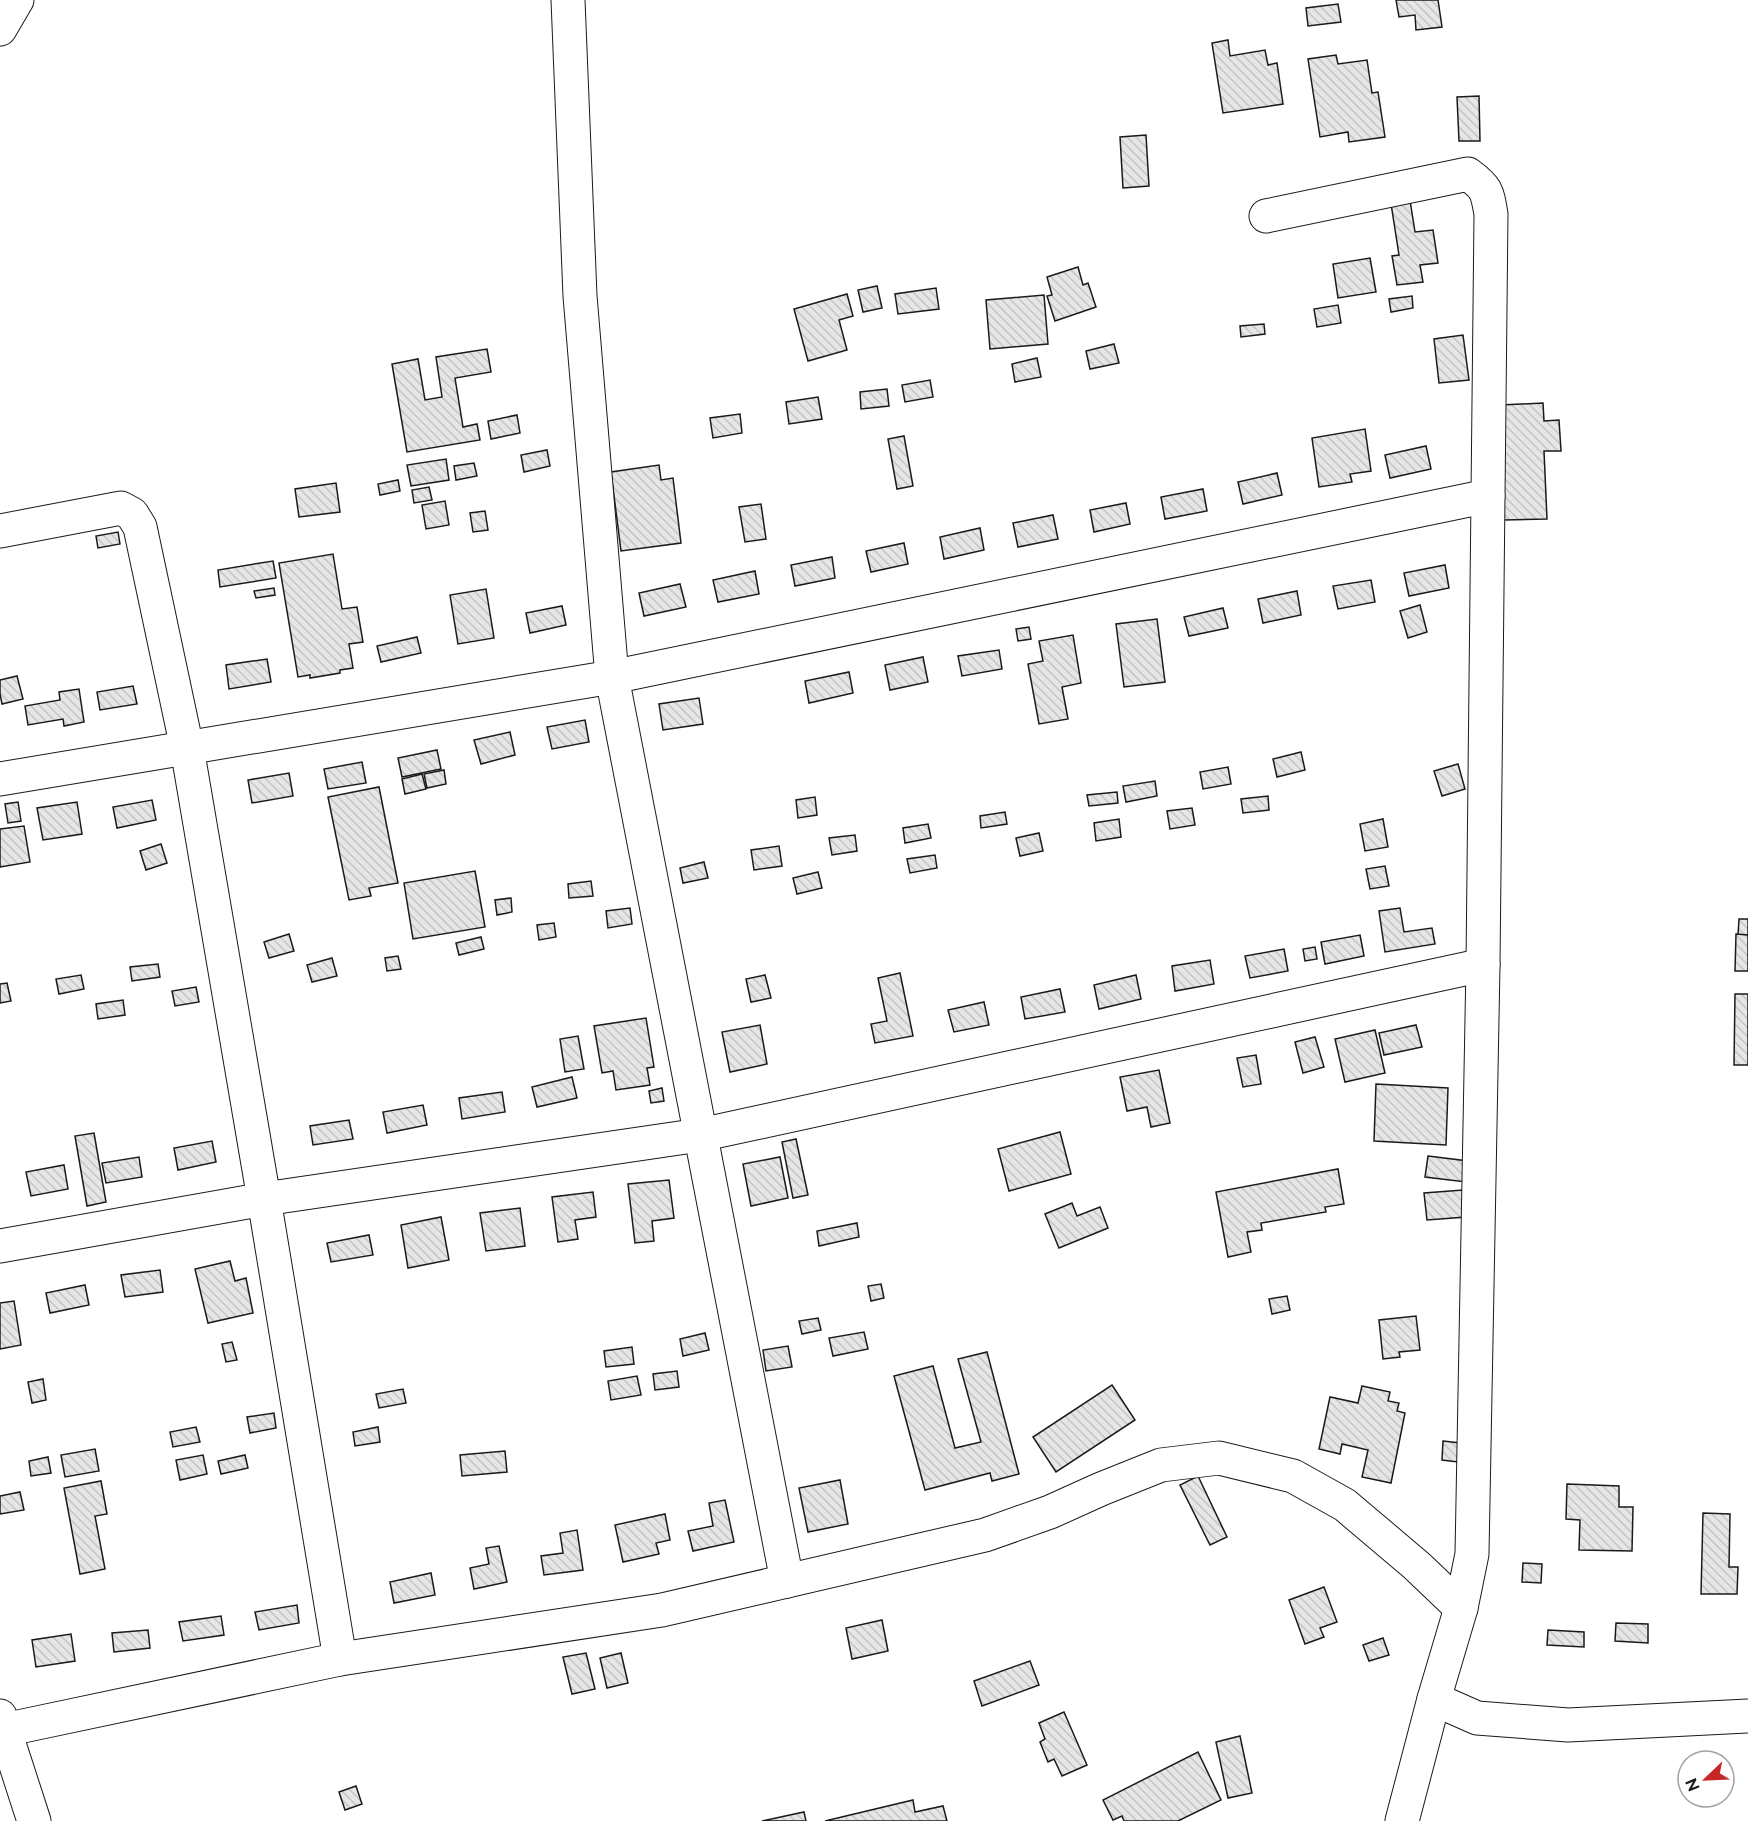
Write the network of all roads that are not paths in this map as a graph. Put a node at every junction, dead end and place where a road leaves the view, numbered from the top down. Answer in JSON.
{"nodes":[{"id":1,"x":17,"y":0,"type":"edge"},
{"id":2,"x":568,"y":0,"type":"edge"},
{"id":3,"x":0,"y":29,"type":"edge"},
{"id":4,"x":1266,"y":216,"type":"dead end"},
{"id":5,"x":1488,"y":496,"type":"junction"},
{"id":6,"x":0,"y":531,"type":"edge"},
{"id":7,"x":612,"y":677,"type":"junction"},
{"id":8,"x":187,"y":748,"type":"junction"},
{"id":9,"x":0,"y":779,"type":"edge"},
{"id":10,"x":1483,"y":965,"type":"junction"},
{"id":11,"x":700,"y":1135,"type":"junction"},
{"id":12,"x":264,"y":1199,"type":"junction"},
{"id":13,"x":0,"y":1246,"type":"edge"},
{"id":14,"x":787,"y":1581,"type":"junction"},
{"id":15,"x":1461,"y":1608,"type":"junction"},
{"id":16,"x":340,"y":1659,"type":"junction"},
{"id":17,"x":1434,"y":1699,"type":"junction"},
{"id":18,"x":1748,"y":1716,"type":"edge"},
{"id":19,"x":2,"y":1723,"type":"edge"},
{"id":20,"x":34,"y":1821,"type":"edge"},
{"id":21,"x":1402,"y":1821,"type":"edge"}],
"edges":[{"from":1,"to":3,"type":"street"},
{"from":2,"to":7,"type":"street"},
{"from":4,"to":5,"type":"street"},
{"from":5,"to":7,"type":"street"},
{"from":5,"to":10,"type":"street"},
{"from":6,"to":8,"type":"street"},
{"from":7,"to":8,"type":"street"},
{"from":7,"to":11,"type":"street"},
{"from":8,"to":9,"type":"street"},
{"from":8,"to":12,"type":"street"},
{"from":10,"to":11,"type":"street"},
{"from":10,"to":15,"type":"street"},
{"from":11,"to":12,"type":"street"},
{"from":11,"to":14,"type":"street"},
{"from":12,"to":13,"type":"street"},
{"from":12,"to":16,"type":"street"},
{"from":14,"to":15,"type":"street"},
{"from":14,"to":16,"type":"street"},
{"from":15,"to":17,"type":"street"},
{"from":16,"to":19,"type":"street"},
{"from":17,"to":18,"type":"street"},
{"from":17,"to":21,"type":"street"},
{"from":19,"to":20,"type":"street"}]}
